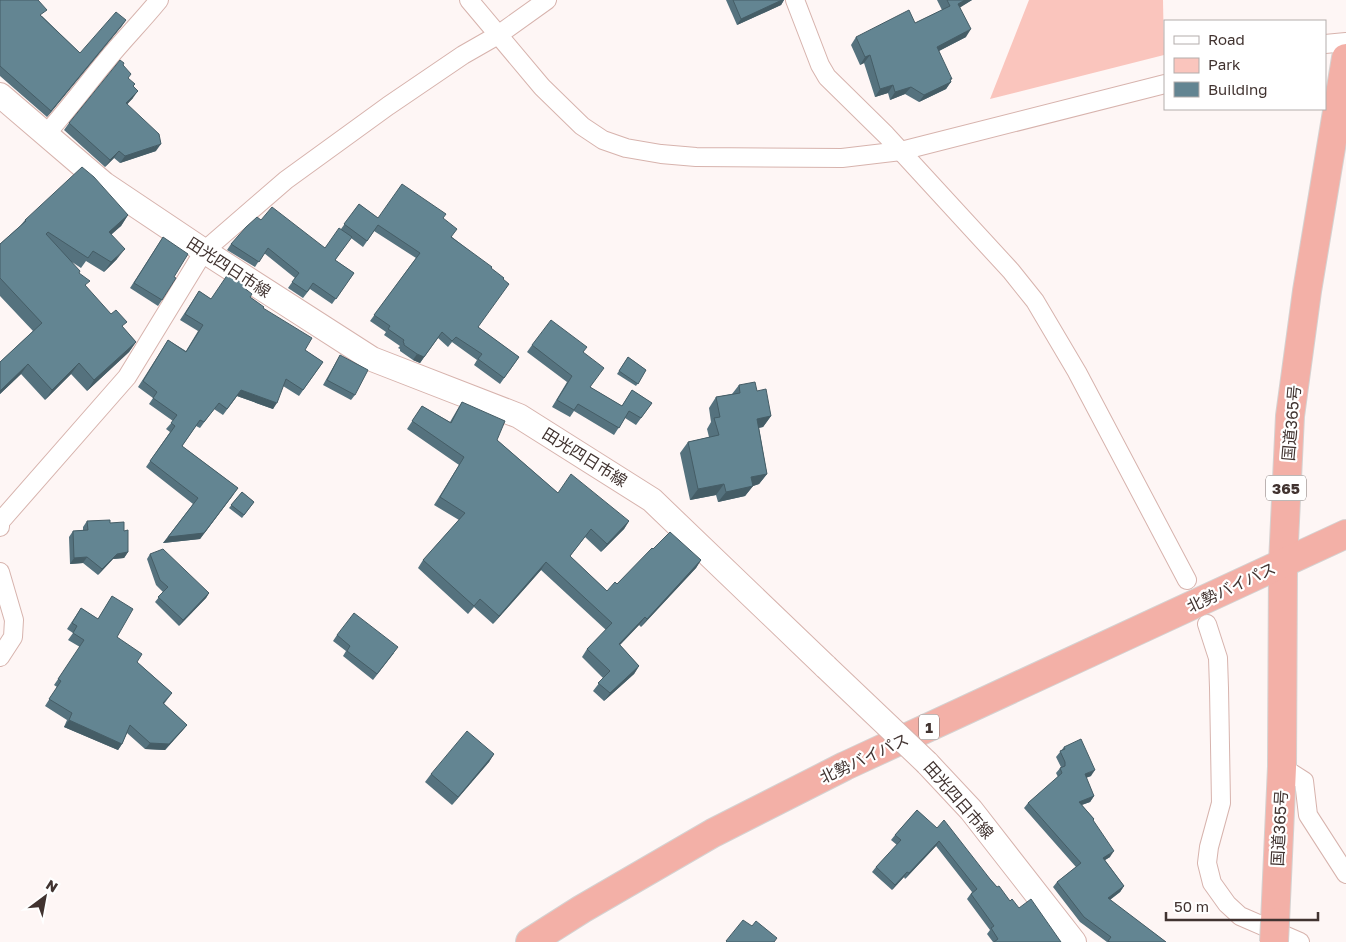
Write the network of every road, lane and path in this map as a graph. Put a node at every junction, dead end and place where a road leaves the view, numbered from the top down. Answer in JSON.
{"nodes":[{"id":1,"x":159,"y":0,"type":"edge"},
{"id":2,"x":469,"y":0,"type":"edge"},
{"id":3,"x":547,"y":0,"type":"edge"},
{"id":4,"x":795,"y":0,"type":"edge"},
{"id":5,"x":498,"y":35,"type":"junction"},
{"id":6,"x":1346,"y":42,"type":"edge"},
{"id":7,"x":1326,"y":44,"type":"edge"},
{"id":8,"x":1346,"y":58,"type":"edge"},
{"id":9,"x":1164,"y":84,"type":"edge"},
{"id":10,"x":0,"y":95,"type":"edge"},
{"id":11,"x":45,"y":135,"type":"junction"},
{"id":12,"x":901,"y":151,"type":"junction"},
{"id":13,"x":204,"y":251,"type":"junction"},
{"id":14,"x":0,"y":522,"type":"edge"},
{"id":15,"x":0,"y":527,"type":"edge"},
{"id":16,"x":1343,"y":535,"type":"edge"},
{"id":17,"x":1283,"y":563,"type":"junction"},
{"id":18,"x":0,"y":572,"type":"edge"},
{"id":19,"x":1187,"y":580,"type":"dead end"},
{"id":20,"x":1207,"y":624,"type":"dead end"},
{"id":21,"x":0,"y":657,"type":"edge"},
{"id":22,"x":1282,"y":767,"type":"junction"},
{"id":23,"x":1346,"y":874,"type":"edge"},
{"id":24,"x":1275,"y":932,"type":"edge"},
{"id":25,"x":530,"y":942,"type":"edge"},
{"id":26,"x":1074,"y":942,"type":"edge"},
{"id":27,"x":1300,"y":942,"type":"edge"}],
"edges":[{"from":1,"to":11,"type":"street"},
{"from":2,"to":5,"type":"street"},
{"from":3,"to":5,"type":"street"},
{"from":4,"to":12,"type":"street"},
{"from":5,"to":12,"type":"street"},
{"from":5,"to":13,"type":"street"},
{"from":6,"to":7,"type":"street"},
{"from":8,"to":17,"type":"highway","name":"国道365号","number":"365"},
{"from":9,"to":12,"type":"street"},
{"from":10,"to":11,"type":"main road","name":"田光四日市線"},
{"from":11,"to":13,"type":"main road","name":"田光四日市線"},
{"from":12,"to":19,"type":"street"},
{"from":13,"to":14,"type":"street"},
{"from":13,"to":26,"type":"main road","name":"田光四日市線","bridge":true},
{"from":14,"to":15,"type":"street"},
{"from":16,"to":17,"type":"highway","name":"北勢バイパス","number":"1"},
{"from":17,"to":22,"type":"highway","name":"国道365号","number":"365"},
{"from":17,"to":25,"type":"highway","name":"北勢バイパス","number":"1"},
{"from":18,"to":21,"type":"street"},
{"from":20,"to":27,"type":"street"},
{"from":22,"to":23,"type":"street"},
{"from":22,"to":24,"type":"highway","name":"国道365号","number":"365"}]}
